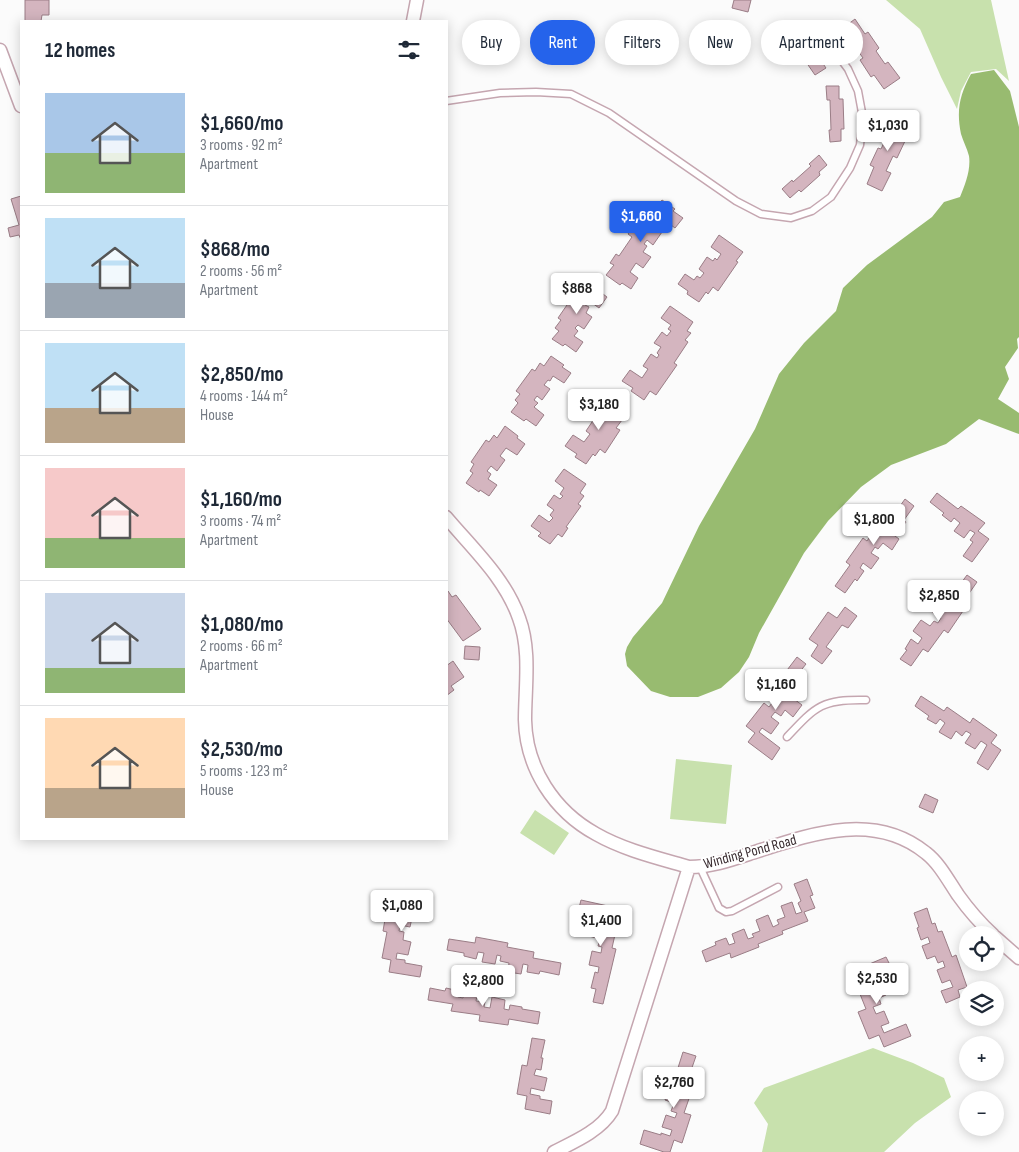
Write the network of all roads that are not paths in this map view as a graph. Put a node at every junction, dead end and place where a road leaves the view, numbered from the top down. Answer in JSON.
{"nodes":[{"id":1,"x":417,"y":0,"type":"edge"},
{"id":2,"x":413,"y":20,"type":"edge"},
{"id":3,"x":0,"y":50,"type":"edge"},
{"id":4,"x":845,"y":65,"type":"edge"},
{"id":5,"x":448,"y":101,"type":"edge"},
{"id":6,"x":20,"y":103,"type":"edge"},
{"id":7,"x":448,"y":519,"type":"edge"},
{"id":8,"x":866,"y":700,"type":"dead end"},
{"id":9,"x":787,"y":737,"type":"dead end"},
{"id":10,"x":694,"y":867,"type":"junction"},
{"id":11,"x":778,"y":888,"type":"dead end"},
{"id":12,"x":984,"y":926,"type":"edge"},
{"id":13,"x":1004,"y":945,"type":"edge"},
{"id":14,"x":1019,"y":958,"type":"edge"},
{"id":15,"x":554,"y":1152,"type":"edge"}],
"edges":[{"from":1,"to":2,"type":"street"},
{"from":3,"to":6,"type":"street"},
{"from":4,"to":5,"type":"lane"},
{"from":7,"to":10,"type":"street","name":"Winding Pond Road"},
{"from":8,"to":9,"type":"lane"},
{"from":10,"to":11,"type":"lane"},
{"from":10,"to":12,"type":"street","name":"Winding Pond Road"},
{"from":10,"to":15,"type":"street"},
{"from":13,"to":14,"type":"street","name":"Winding Pond Road"}]}
